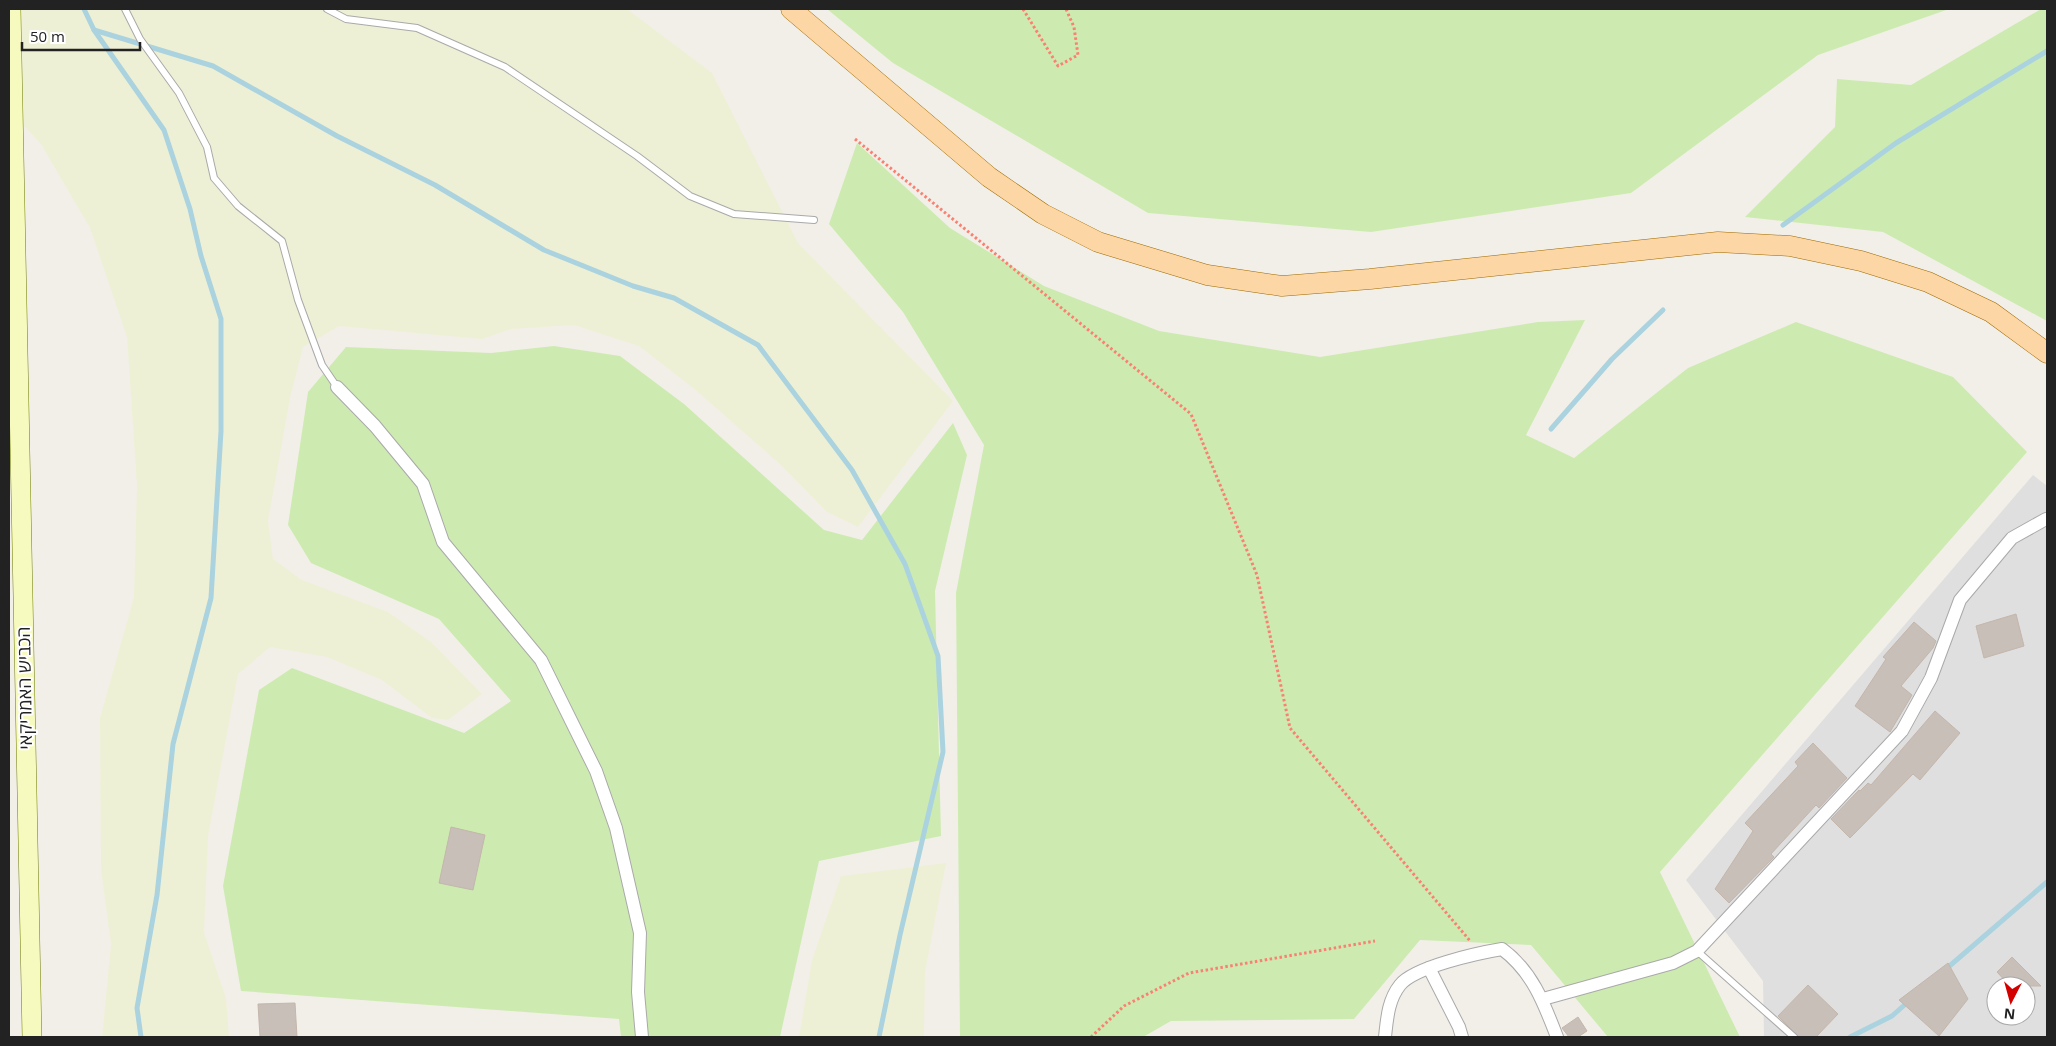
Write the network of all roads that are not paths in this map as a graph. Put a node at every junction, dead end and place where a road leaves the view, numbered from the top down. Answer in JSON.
{"nodes":[{"id":1,"x":11,"y":9,"type":"edge"},
{"id":2,"x":124,"y":9,"type":"edge"},
{"id":3,"x":327,"y":9,"type":"edge"},
{"id":4,"x":791,"y":9,"type":"edge"},
{"id":5,"x":814,"y":220,"type":"dead end"},
{"id":6,"x":2047,"y":353,"type":"edge"},
{"id":7,"x":337,"y":387,"type":"joint"},
{"id":8,"x":2046,"y":519,"type":"edge"},
{"id":9,"x":1697,"y":951,"type":"junction"},
{"id":10,"x":1429,"y":968,"type":"junction"},
{"id":11,"x":1543,"y":999,"type":"junction"},
{"id":12,"x":32,"y":1037,"type":"edge"},
{"id":13,"x":642,"y":1037,"type":"edge"},
{"id":14,"x":1385,"y":1037,"type":"edge"},
{"id":15,"x":1462,"y":1037,"type":"edge"},
{"id":16,"x":1556,"y":1037,"type":"edge"},
{"id":17,"x":1794,"y":1037,"type":"edge"}],
"edges":[{"from":1,"to":12,"type":"main road","name":"הכביש האמריקאי"},
{"from":2,"to":7,"type":"lane"},
{"from":3,"to":5,"type":"lane"},
{"from":4,"to":6,"type":"main road"},
{"from":7,"to":13,"type":"street"},
{"from":8,"to":9,"type":"street"},
{"from":9,"to":11,"type":"street"},
{"from":9,"to":17,"type":"lane"},
{"from":10,"to":11,"type":"street"},
{"from":10,"to":14,"type":"street"},
{"from":10,"to":15,"type":"street"},
{"from":11,"to":16,"type":"street"}]}
